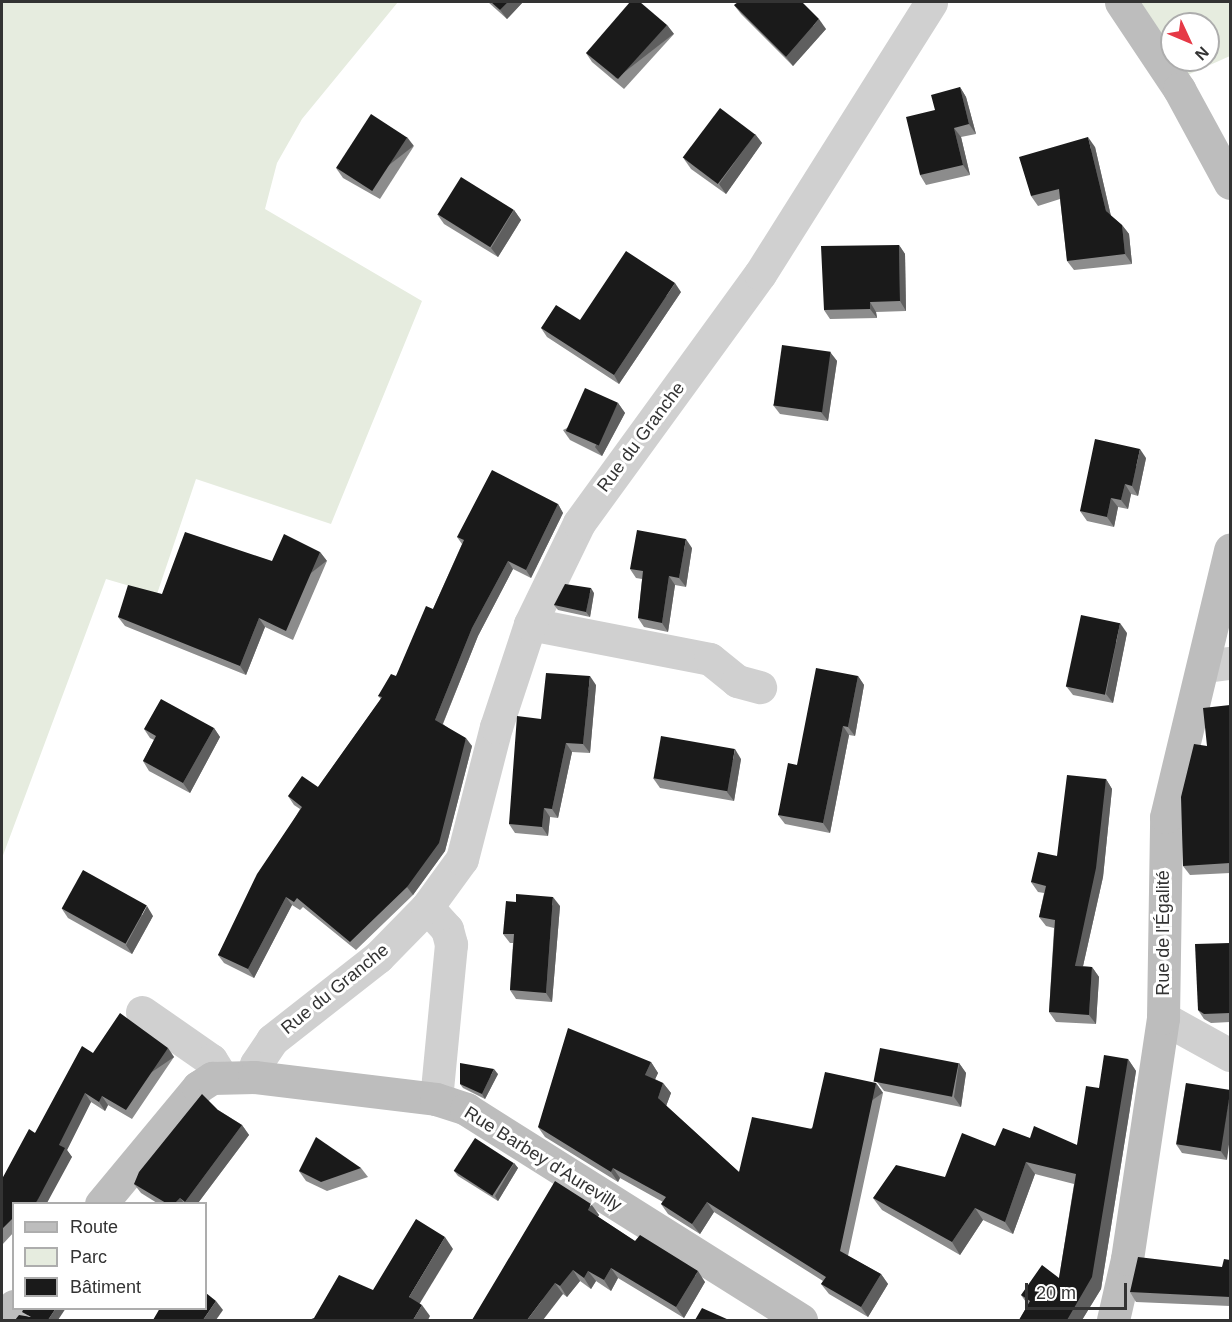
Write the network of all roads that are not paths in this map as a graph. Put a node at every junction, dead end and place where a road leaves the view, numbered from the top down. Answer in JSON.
{"nodes":[{"id":1,"x":931,"y":2,"type":"edge"},
{"id":2,"x":1121,"y":2,"type":"edge"},
{"id":3,"x":1230,"y":183,"type":"edge"},
{"id":4,"x":1230,"y":550,"type":"edge"},
{"id":5,"x":530,"y":624,"type":"junction"},
{"id":6,"x":1217,"y":665,"type":"edge"},
{"id":7,"x":760,"y":687,"type":"dead end"},
{"id":8,"x":427,"y":907,"type":"junction"},
{"id":9,"x":142,"y":1012,"type":"dead end"},
{"id":10,"x":1163,"y":1018,"type":"junction"},
{"id":11,"x":1230,"y":1055,"type":"edge"},
{"id":12,"x":221,"y":1076,"type":"junction"},
{"id":13,"x":254,"y":1077,"type":"junction"},
{"id":14,"x":436,"y":1099,"type":"junction"},
{"id":15,"x":102,"y":1202,"type":"edge"},
{"id":16,"x":801,"y":1320,"type":"edge"},
{"id":17,"x":1113,"y":1320,"type":"edge"}],
"edges":[{"from":1,"to":5,"type":"street","name":"Rue du Granche"},
{"from":2,"to":3,"type":"street"},
{"from":4,"to":6,"type":"street","name":"Rue de l'Égalité"},
{"from":5,"to":7,"type":"street"},
{"from":5,"to":8,"type":"street","name":"Rue du Granche"},
{"from":6,"to":10,"type":"street","name":"Rue de l'Égalité"},
{"from":8,"to":13,"type":"street","name":"Rue du Granche"},
{"from":8,"to":14,"type":"street"},
{"from":9,"to":12,"type":"street"},
{"from":10,"to":11,"type":"street"},
{"from":10,"to":17,"type":"street","name":"Rue de l'Égalité"},
{"from":12,"to":13,"type":"street","name":"Rue Barbey d'Aurevilly"},
{"from":12,"to":15,"type":"street"},
{"from":13,"to":14,"type":"street","name":"Rue Barbey d'Aurevilly"},
{"from":14,"to":16,"type":"street","name":"Rue Barbey d'Aurevilly"}]}
